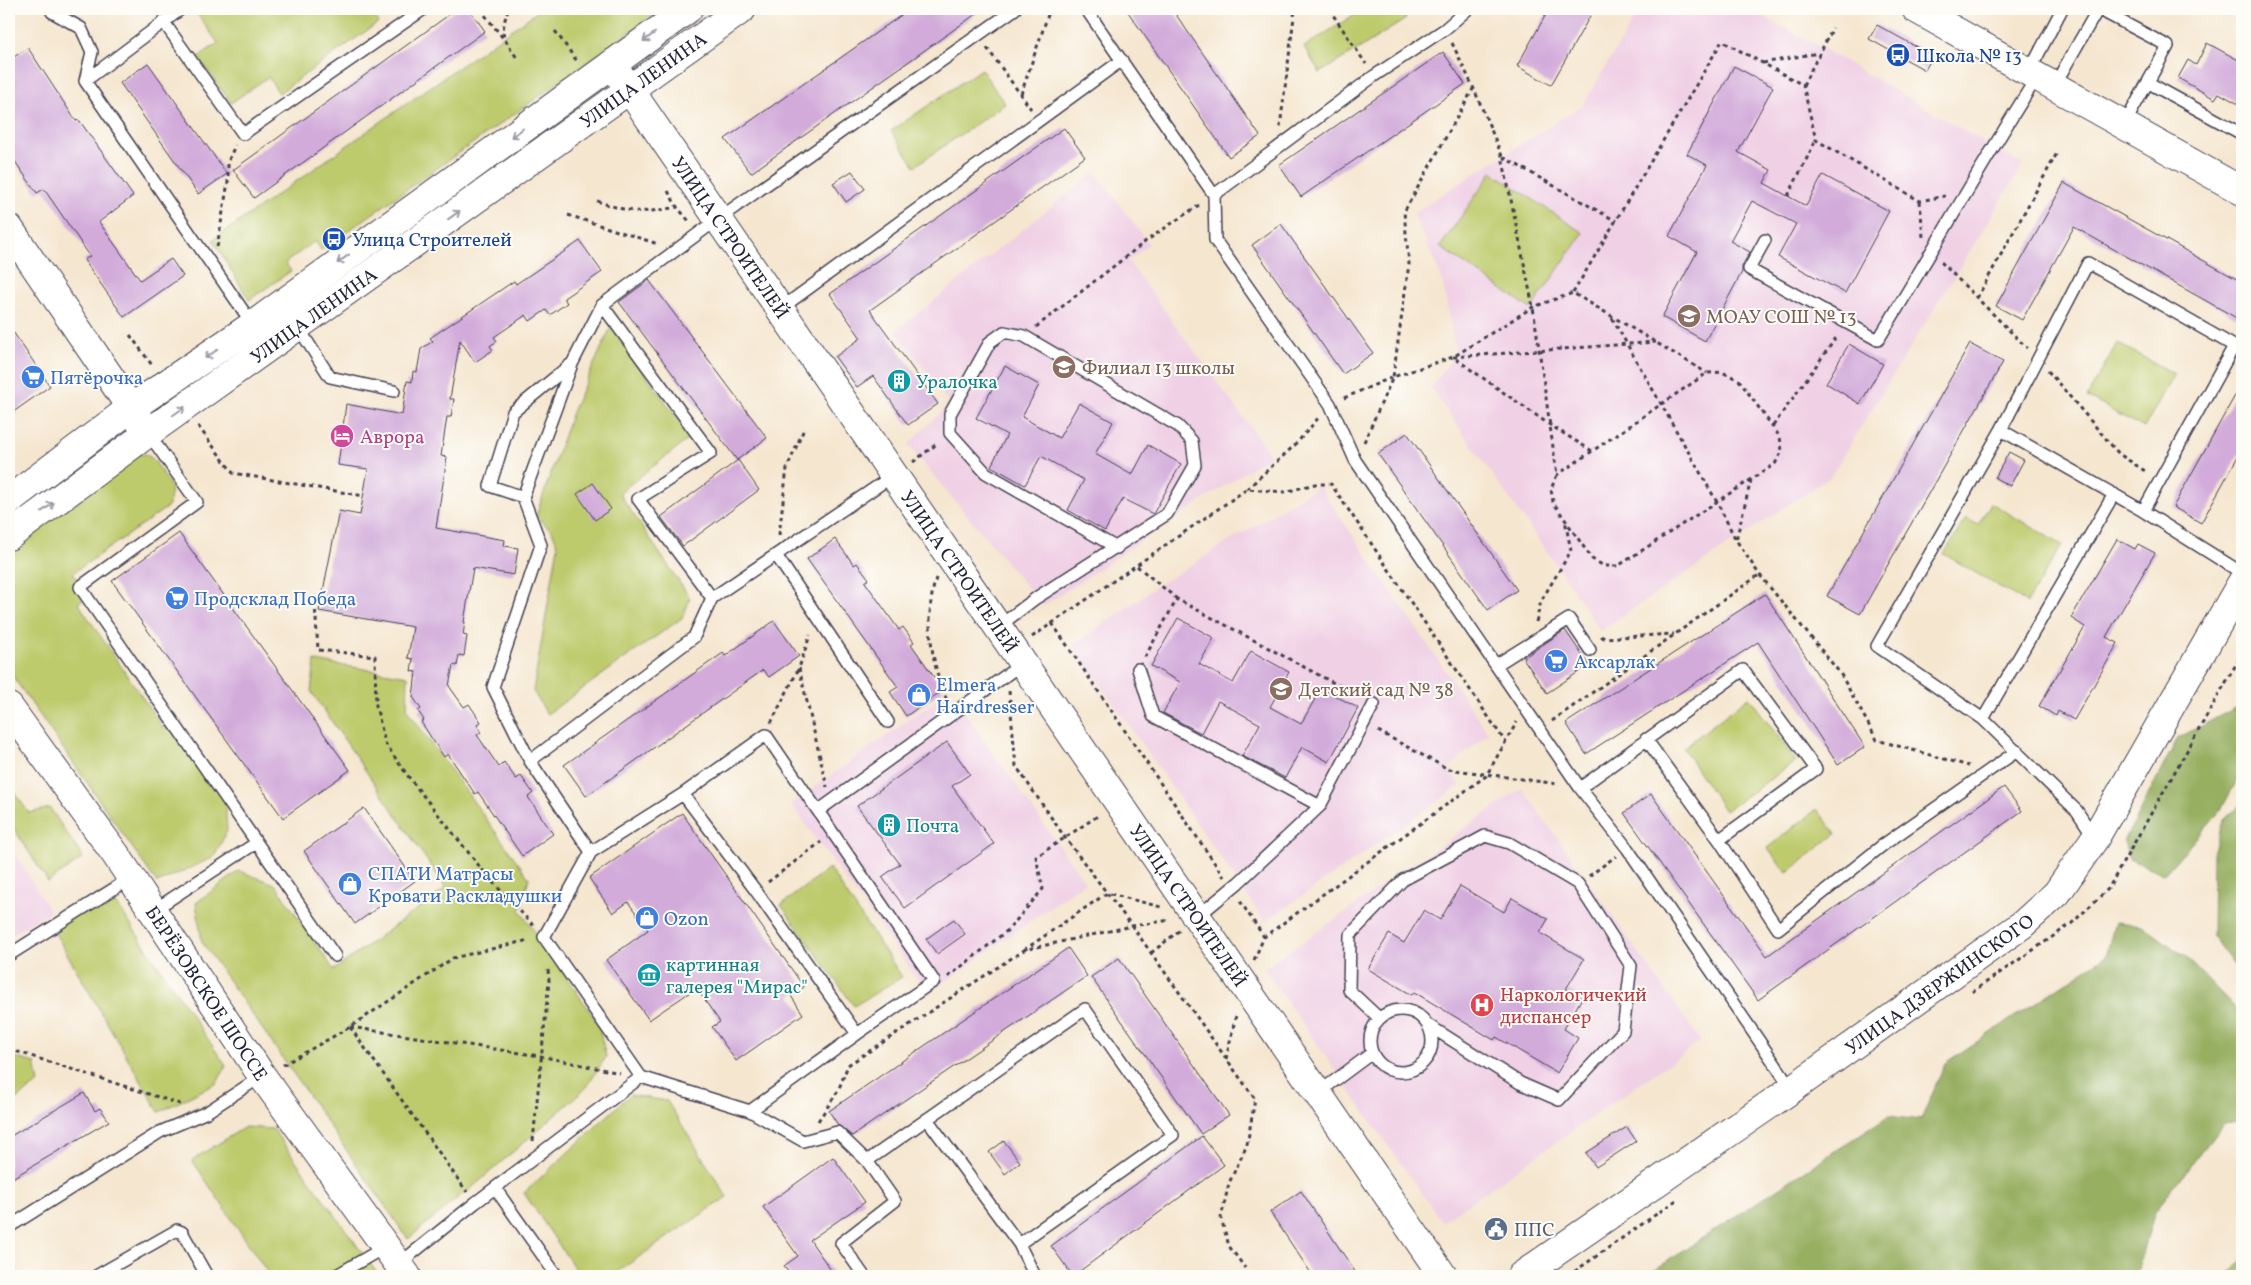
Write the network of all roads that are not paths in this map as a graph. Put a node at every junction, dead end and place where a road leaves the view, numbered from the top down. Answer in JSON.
{"nodes":[{"id":1,"x":51,"y":9,"type":"edge"},
{"id":2,"x":181,"y":9,"type":"edge"},
{"id":3,"x":424,"y":9,"type":"edge"},
{"id":4,"x":688,"y":9,"type":"edge"},
{"id":5,"x":742,"y":9,"type":"edge"},
{"id":6,"x":1015,"y":9,"type":"edge"},
{"id":7,"x":1086,"y":9,"type":"edge"},
{"id":8,"x":1468,"y":9,"type":"edge"},
{"id":9,"x":1916,"y":9,"type":"edge"},
{"id":10,"x":2062,"y":9,"type":"edge"},
{"id":11,"x":163,"y":21,"type":"junction"},
{"id":12,"x":1122,"y":60,"type":"junction"},
{"id":13,"x":612,"y":64,"type":"junction"},
{"id":14,"x":2040,"y":78,"type":"junction"},
{"id":15,"x":85,"y":81,"type":"junction"},
{"id":16,"x":2148,"y":83,"type":"junction"},
{"id":17,"x":629,"y":89,"type":"junction"},
{"id":18,"x":2124,"y":125,"type":"junction"},
{"id":19,"x":2242,"y":134,"type":"edge"},
{"id":20,"x":2242,"y":191,"type":"edge"},
{"id":21,"x":1214,"y":195,"type":"junction"},
{"id":22,"x":709,"y":227,"type":"junction"},
{"id":23,"x":9,"y":228,"type":"edge"},
{"id":24,"x":1765,"y":240,"type":"dead end"},
{"id":25,"x":602,"y":305,"type":"junction"},
{"id":26,"x":780,"y":309,"type":"junction"},
{"id":27,"x":253,"y":325,"type":"junction"},
{"id":28,"x":298,"y":327,"type":"junction"},
{"id":29,"x":572,"y":364,"type":"junction"},
{"id":30,"x":394,"y":392,"type":"dead end"},
{"id":31,"x":132,"y":408,"type":"junction"},
{"id":32,"x":2001,"y":430,"type":"junction"},
{"id":33,"x":148,"y":433,"type":"junction"},
{"id":34,"x":902,"y":470,"type":"junction"},
{"id":35,"x":2114,"y":494,"type":"junction"},
{"id":36,"x":523,"y":497,"type":"junction"},
{"id":37,"x":9,"y":500,"type":"edge"},
{"id":38,"x":2143,"y":511,"type":"junction"},
{"id":39,"x":9,"y":536,"type":"edge"},
{"id":40,"x":1117,"y":548,"type":"junction"},
{"id":41,"x":776,"y":555,"type":"junction"},
{"id":42,"x":2242,"y":573,"type":"edge"},
{"id":43,"x":2242,"y":582,"type":"edge"},
{"id":44,"x":712,"y":598,"type":"junction"},
{"id":45,"x":998,"y":627,"type":"junction"},
{"id":46,"x":1590,"y":650,"type":"dead end"},
{"id":47,"x":1015,"y":662,"type":"junction"},
{"id":48,"x":1496,"y":665,"type":"junction"},
{"id":49,"x":1138,"y":669,"type":"road end"},
{"id":50,"x":1374,"y":704,"type":"road end"},
{"id":51,"x":9,"y":707,"type":"edge"},
{"id":52,"x":1983,"y":719,"type":"junction"},
{"id":53,"x":888,"y":722,"type":"dead end"},
{"id":54,"x":1646,"y":740,"type":"junction"},
{"id":55,"x":2017,"y":751,"type":"junction"},
{"id":56,"x":530,"y":761,"type":"junction"},
{"id":57,"x":1580,"y":788,"type":"junction"},
{"id":58,"x":684,"y":794,"type":"junction"},
{"id":59,"x":1320,"y":806,"type":"junction"},
{"id":60,"x":818,"y":811,"type":"junction"},
{"id":61,"x":2095,"y":838,"type":"junction"},
{"id":62,"x":1719,"y":840,"type":"junction"},
{"id":63,"x":256,"y":843,"type":"junction"},
{"id":64,"x":591,"y":852,"type":"junction"},
{"id":65,"x":132,"y":878,"type":"junction"},
{"id":66,"x":154,"y":910,"type":"junction"},
{"id":67,"x":1197,"y":917,"type":"junction"},
{"id":68,"x":9,"y":954,"type":"edge"},
{"id":69,"x":335,"y":956,"type":"dead end"},
{"id":70,"x":1379,"y":1018,"type":"junction"},
{"id":71,"x":1428,"y":1025,"type":"junction"},
{"id":72,"x":857,"y":1034,"type":"junction"},
{"id":73,"x":1372,"y":1053,"type":"junction"},
{"id":74,"x":262,"y":1076,"type":"junction"},
{"id":75,"x":641,"y":1077,"type":"junction"},
{"id":76,"x":1792,"y":1089,"type":"junction"},
{"id":77,"x":1318,"y":1093,"type":"junction"},
{"id":78,"x":750,"y":1111,"type":"junction"},
{"id":79,"x":928,"y":1119,"type":"junction"},
{"id":80,"x":867,"y":1161,"type":"junction"},
{"id":81,"x":495,"y":1188,"type":"junction"},
{"id":82,"x":9,"y":1227,"type":"edge"},
{"id":83,"x":1018,"y":1244,"type":"junction"},
{"id":84,"x":397,"y":1263,"type":"edge"},
{"id":85,"x":96,"y":1276,"type":"edge"},
{"id":86,"x":208,"y":1276,"type":"edge"},
{"id":87,"x":335,"y":1276,"type":"edge"},
{"id":88,"x":557,"y":1276,"type":"edge"},
{"id":89,"x":864,"y":1276,"type":"edge"},
{"id":90,"x":1035,"y":1276,"type":"edge"},
{"id":91,"x":1443,"y":1276,"type":"edge"},
{"id":92,"x":1521,"y":1276,"type":"edge"}],
"edges":[{"from":1,"to":15,"type":"lane"},
{"from":2,"to":11,"type":"lane"},
{"from":3,"to":11,"type":"lane"},
{"from":4,"to":13,"type":"main road","name":"УЛИЦА ЛЕНИНА","one_way":true},
{"from":5,"to":17,"type":"main road","name":"УЛИЦА ЛЕНИНА"},
{"from":6,"to":22,"type":"lane"},
{"from":7,"to":12,"type":"lane"},
{"from":8,"to":21,"type":"lane"},
{"from":9,"to":14,"type":"main road"},
{"from":10,"to":14,"type":"lane"},
{"from":11,"to":15,"type":"lane"},
{"from":12,"to":21,"type":"lane"},
{"from":12,"to":26,"type":"lane"},
{"from":13,"to":17,"type":"main road","name":"УЛИЦА СТРОИТЕЛЕЙ"},
{"from":13,"to":27,"type":"main road","name":"УЛИЦА ЛЕНИНА","one_way":true},
{"from":14,"to":16,"type":"lane"},
{"from":14,"to":18,"type":"main road"},
{"from":14,"to":24,"type":"lane"},
{"from":15,"to":27,"type":"lane"},
{"from":16,"to":18,"type":"lane"},
{"from":16,"to":19,"type":"lane"},
{"from":17,"to":22,"type":"main road","name":"УЛИЦА СТРОИТЕЛЕЙ"},
{"from":28,"to":17,"type":"main road","name":"УЛИЦА ЛЕНИНА","one_way":true},
{"from":18,"to":20,"type":"main road"},
{"from":21,"to":48,"type":"lane"},
{"from":22,"to":25,"type":"lane"},
{"from":22,"to":26,"type":"main road","name":"УЛИЦА СТРОИТЕЛЕЙ"},
{"from":23,"to":31,"type":"main road"},
{"from":25,"to":29,"type":"lane"},
{"from":25,"to":44,"type":"lane"},
{"from":26,"to":34,"type":"main road","name":"УЛИЦА СТРОИТЕЛЕЙ"},
{"from":27,"to":31,"type":"main road","name":"УЛИЦА ЛЕНИНА","one_way":true},
{"from":28,"to":30,"type":"lane"},
{"from":33,"to":28,"type":"main road","name":"УЛИЦА ЛЕНИНА","one_way":true},
{"from":29,"to":36,"type":"lane"},
{"from":29,"to":36,"type":"lane"},
{"from":31,"to":33,"type":"main road"},
{"from":31,"to":37,"type":"main road","name":"УЛИЦА ЛЕНИНА"},
{"from":32,"to":35,"type":"lane"},
{"from":32,"to":38,"type":"lane"},
{"from":32,"to":52,"type":"lane"},
{"from":39,"to":33,"type":"main road","name":"УЛИЦА ЛЕНИНА","one_way":true},
{"from":33,"to":63,"type":"lane"},
{"from":34,"to":41,"type":"lane"},
{"from":34,"to":45,"type":"main road","name":"УЛИЦА СТРОИТЕЛЕЙ"},
{"from":35,"to":38,"type":"lane"},
{"from":35,"to":52,"type":"lane"},
{"from":36,"to":56,"type":"lane"},
{"from":38,"to":42,"type":"lane"},
{"from":40,"to":40,"type":"lane"},
{"from":40,"to":45,"type":"lane"},
{"from":41,"to":44,"type":"lane"},
{"from":41,"to":53,"type":"lane"},
{"from":43,"to":61,"type":"main road","name":"УЛИЦА ДЗЕРЖИНСКОГО"},
{"from":44,"to":56,"type":"lane"},
{"from":45,"to":47,"type":"main road","name":"УЛИЦА СТРОИТЕЛЕЙ"},
{"from":46,"to":48,"type":"lane"},
{"from":47,"to":60,"type":"lane"},
{"from":47,"to":67,"type":"main road","name":"УЛИЦА СТРОИТЕЛЕЙ"},
{"from":48,"to":57,"type":"lane"},
{"from":49,"to":59,"type":"lane"},
{"from":50,"to":59,"type":"lane"},
{"from":51,"to":65,"type":"main road","name":"БЕРЁЗОВСКОЕ ШОССЕ"},
{"from":52,"to":55,"type":"lane"},
{"from":54,"to":57,"type":"lane"},
{"from":54,"to":62,"type":"lane"},
{"from":54,"to":62,"type":"lane"},
{"from":55,"to":61,"type":"lane"},
{"from":55,"to":62,"type":"lane"},
{"from":56,"to":64,"type":"lane"},
{"from":57,"to":76,"type":"lane"},
{"from":58,"to":60,"type":"lane"},
{"from":58,"to":64,"type":"lane"},
{"from":58,"to":72,"type":"lane"},
{"from":59,"to":67,"type":"lane"},
{"from":60,"to":72,"type":"lane"},
{"from":61,"to":76,"type":"main road","name":"УЛИЦА ДЗЕРЖИНСКОГО"},
{"from":63,"to":66,"type":"lane"},
{"from":63,"to":69,"type":"lane"},
{"from":64,"to":75,"type":"lane"},
{"from":65,"to":66,"type":"main road","name":"БЕРЁЗОВСКОЕ ШОССЕ"},
{"from":65,"to":68,"type":"lane"},
{"from":66,"to":74,"type":"main road","name":"БЕРЁЗОВСКОЕ ШОССЕ"},
{"from":67,"to":77,"type":"main road","name":"УЛИЦА СТРОИТЕЛЕЙ"},
{"from":70,"to":71,"type":"lane"},
{"from":70,"to":71,"type":"lane"},
{"from":70,"to":73,"type":"lane"},
{"from":71,"to":73,"type":"lane"},
{"from":72,"to":78,"type":"lane"},
{"from":73,"to":77,"type":"lane"},
{"from":74,"to":82,"type":"lane"},
{"from":74,"to":84,"type":"main road","name":"БЕРЁЗОВСКОЕ ШОССЕ"},
{"from":75,"to":78,"type":"lane"},
{"from":75,"to":81,"type":"lane"},
{"from":76,"to":92,"type":"main road","name":"УЛИЦА ДЗЕРЖИНСКОГО"},
{"from":77,"to":91,"type":"main road","name":"УЛИЦА СТРОИТЕЛЕЙ"},
{"from":78,"to":80,"type":"lane"},
{"from":79,"to":80,"type":"lane"},
{"from":79,"to":83,"type":"lane"},
{"from":79,"to":83,"type":"lane"},
{"from":80,"to":89,"type":"lane"},
{"from":81,"to":84,"type":"lane"},
{"from":81,"to":88,"type":"lane"},
{"from":83,"to":90,"type":"lane"},
{"from":84,"to":87,"type":"lane"},
{"from":85,"to":86,"type":"lane"}]}
